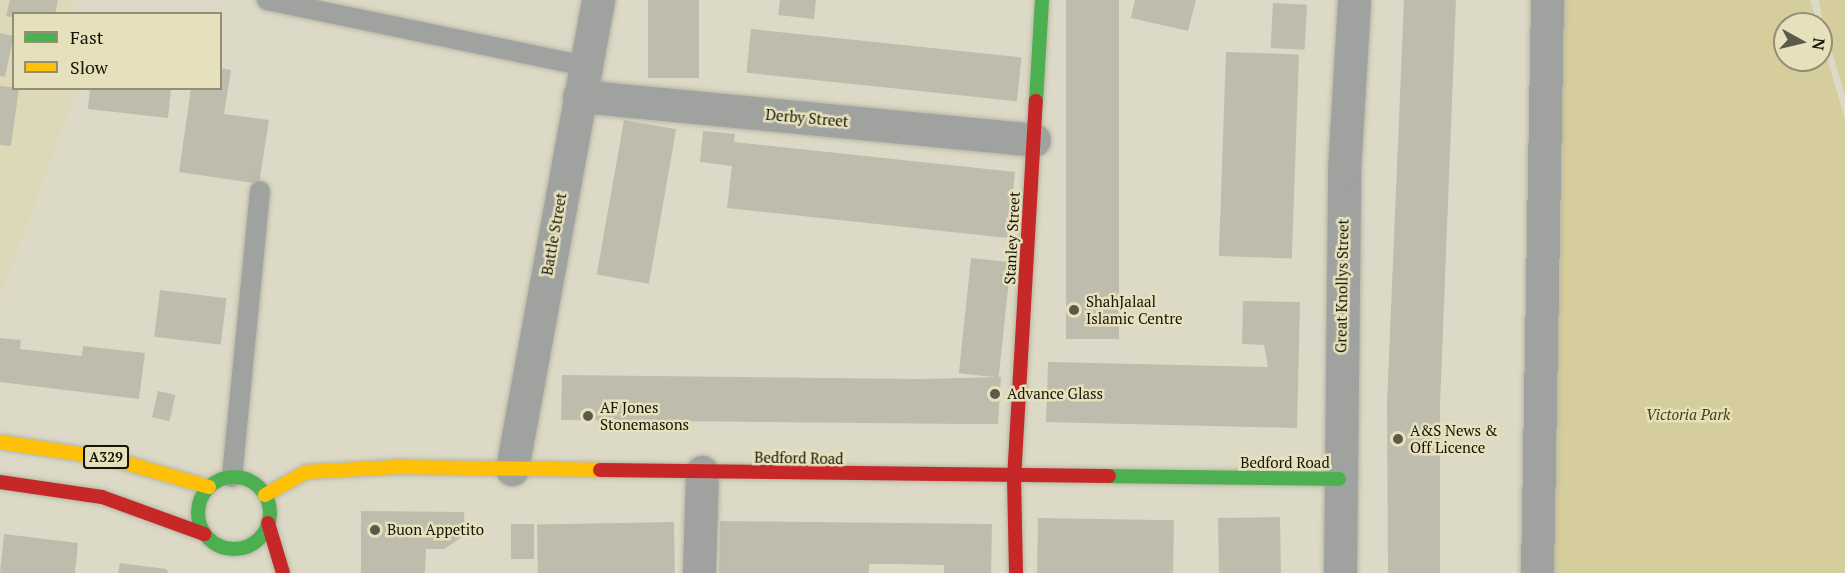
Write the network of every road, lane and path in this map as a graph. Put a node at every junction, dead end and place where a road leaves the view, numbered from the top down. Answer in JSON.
{"nodes":[{"id":1,"x":267,"y":0,"type":"edge"},
{"id":2,"x":598,"y":0,"type":"edge"},
{"id":3,"x":1042,"y":0,"type":"edge"},
{"id":4,"x":1354,"y":0,"type":"edge"},
{"id":5,"x":1547,"y":0,"type":"edge"},
{"id":6,"x":582,"y":81,"type":"junction"},
{"id":7,"x":1034,"y":140,"type":"junction"},
{"id":8,"x":260,"y":190,"type":"dead end"},
{"id":9,"x":0,"y":442,"type":"edge"},
{"id":10,"x":512,"y":469,"type":"junction"},
{"id":11,"x":702,"y":472,"type":"junction"},
{"id":12,"x":231,"y":477,"type":"junction"},
{"id":13,"x":1014,"y":479,"type":"junction"},
{"id":14,"x":1339,"y":479,"type":"junction"},
{"id":15,"x":0,"y":482,"type":"edge"},
{"id":16,"x":208,"y":487,"type":"junction"},
{"id":17,"x":265,"y":495,"type":"junction"},
{"id":18,"x":268,"y":524,"type":"junction"},
{"id":19,"x":204,"y":534,"type":"junction"},
{"id":20,"x":216,"y":544,"type":"junction"},
{"id":21,"x":223,"y":563,"type":"dead end"},
{"id":22,"x":283,"y":573,"type":"edge"},
{"id":23,"x":699,"y":573,"type":"edge"},
{"id":24,"x":1016,"y":573,"type":"edge"},
{"id":25,"x":1340,"y":573,"type":"edge"},
{"id":26,"x":1537,"y":573,"type":"edge"}],
"edges":[{"from":1,"to":6,"type":"lane"},
{"from":2,"to":6,"type":"street","name":"Battle Street"},
{"from":3,"to":7,"type":"street","name":"Stanley Street"},
{"from":4,"to":14,"type":"street","name":"Great Knollys Street"},
{"from":5,"to":26,"type":"street"},
{"from":6,"to":7,"type":"street","name":"Derby Street"},
{"from":6,"to":10,"type":"street","name":"Battle Street"},
{"from":7,"to":13,"type":"street","name":"Stanley Street"},
{"from":8,"to":12,"type":"lane"},
{"from":9,"to":16,"type":"street","number":"A329"},
{"from":10,"to":11,"type":"street","name":"Bedford Road"},
{"from":10,"to":17,"type":"street","name":"Bedford Road"},
{"from":11,"to":13,"type":"street","name":"Bedford Road"},
{"from":11,"to":23,"type":"street"},
{"from":12,"to":16,"type":"street"},
{"from":12,"to":17,"type":"street"},
{"from":13,"to":14,"type":"street","name":"Bedford Road"},
{"from":13,"to":24,"type":"street","name":"Stanley Street"},
{"from":14,"to":25,"type":"street","name":"Great Knollys Street"},
{"from":15,"to":19,"type":"street"},
{"from":16,"to":19,"type":"street"},
{"from":17,"to":18,"type":"street"},
{"from":18,"to":20,"type":"street"},
{"from":18,"to":22,"type":"street"},
{"from":19,"to":20,"type":"street"},
{"from":20,"to":21,"type":"street"}]}
